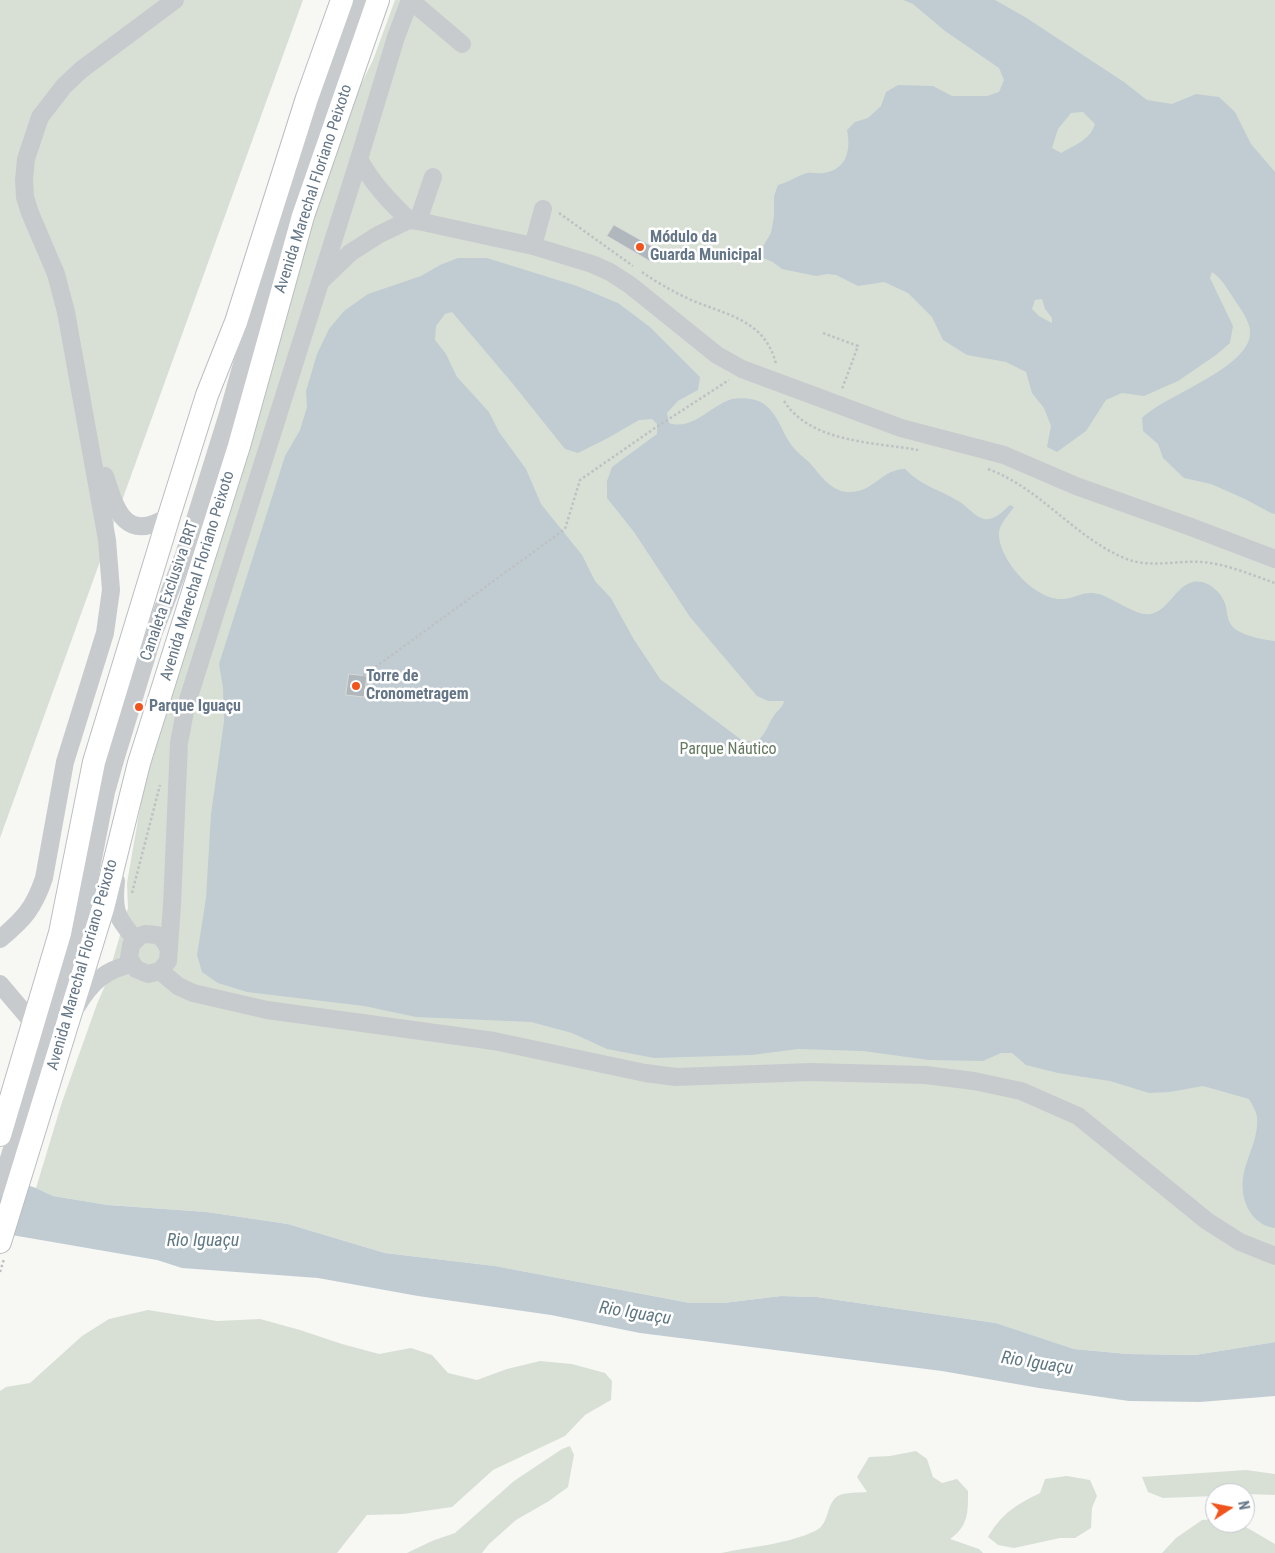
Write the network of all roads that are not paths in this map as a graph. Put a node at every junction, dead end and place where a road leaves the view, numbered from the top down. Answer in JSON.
{"nodes":[{"id":1,"x":175,"y":0,"type":"edge"},
{"id":2,"x":342,"y":0,"type":"edge"},
{"id":3,"x":359,"y":0,"type":"edge"},
{"id":4,"x":378,"y":0,"type":"edge"},
{"id":5,"x":410,"y":0,"type":"edge"},
{"id":6,"x":462,"y":44,"type":"dead end"},
{"id":7,"x":359,"y":159,"type":"junction"},
{"id":8,"x":433,"y":177,"type":"dead end"},
{"id":9,"x":551,"y":211,"type":"road end"},
{"id":10,"x":413,"y":220,"type":"junction"},
{"id":11,"x":533,"y":246,"type":"junction"},
{"id":12,"x":320,"y":282,"type":"junction"},
{"id":13,"x":84,"y":411,"type":"junction"},
{"id":14,"x":169,"y":516,"type":"junction"},
{"id":15,"x":1275,"y":559,"type":"edge"},
{"id":16,"x":121,"y":832,"type":"junction"},
{"id":17,"x":0,"y":939,"type":"edge"},
{"id":18,"x":135,"y":939,"type":"junction"},
{"id":19,"x":169,"y":949,"type":"junction"},
{"id":20,"x":132,"y":964,"type":"junction"},
{"id":21,"x":160,"y":971,"type":"junction"},
{"id":22,"x":0,"y":984,"type":"edge"},
{"id":23,"x":69,"y":1020,"type":"junction"},
{"id":24,"x":33,"y":1022,"type":"junction"},
{"id":25,"x":12,"y":1134,"type":"edge"},
{"id":26,"x":0,"y":1188,"type":"edge"},
{"id":27,"x":2,"y":1251,"type":"edge"},
{"id":28,"x":1275,"y":1256,"type":"edge"}],
"edges":[{"from":1,"to":13,"type":"street"},
{"from":2,"to":14,"type":"main road","name":"Avenida Marechal Floriano Peixoto"},
{"from":3,"to":25,"type":"street","name":"Canaleta Exclusiva BRT"},
{"from":4,"to":16,"type":"main road","name":"Avenida Marechal Floriano Peixoto"},
{"from":5,"to":6,"type":"street"},
{"from":5,"to":7,"type":"street"},
{"from":7,"to":10,"type":"street"},
{"from":7,"to":12,"type":"street"},
{"from":8,"to":10,"type":"street"},
{"from":9,"to":11,"type":"street"},
{"from":10,"to":11,"type":"street"},
{"from":10,"to":12,"type":"street"},
{"from":11,"to":15,"type":"street"},
{"from":12,"to":19,"type":"street"},
{"from":13,"to":14,"type":"street"},
{"from":13,"to":17,"type":"street"},
{"from":14,"to":24,"type":"main road","name":"Avenida Marechal Floriano Peixoto"},
{"from":16,"to":18,"type":"street"},
{"from":16,"to":23,"type":"main road","name":"Avenida Marechal Floriano Peixoto"},
{"from":18,"to":19,"type":"street"},
{"from":18,"to":20,"type":"street"},
{"from":19,"to":21,"type":"street"},
{"from":20,"to":21,"type":"street"},
{"from":20,"to":23,"type":"street"},
{"from":21,"to":28,"type":"street"},
{"from":22,"to":24,"type":"street"},
{"from":23,"to":25,"type":"main road","name":"Avenida Marechal Floriano Peixoto"},
{"from":24,"to":25,"type":"main road","name":"Avenida Marechal Floriano Peixoto"},
{"from":25,"to":26,"type":"street","name":"Canaleta Exclusiva BRT"},
{"from":25,"to":27,"type":"main road","name":"Avenida Marechal Floriano Peixoto"}]}
